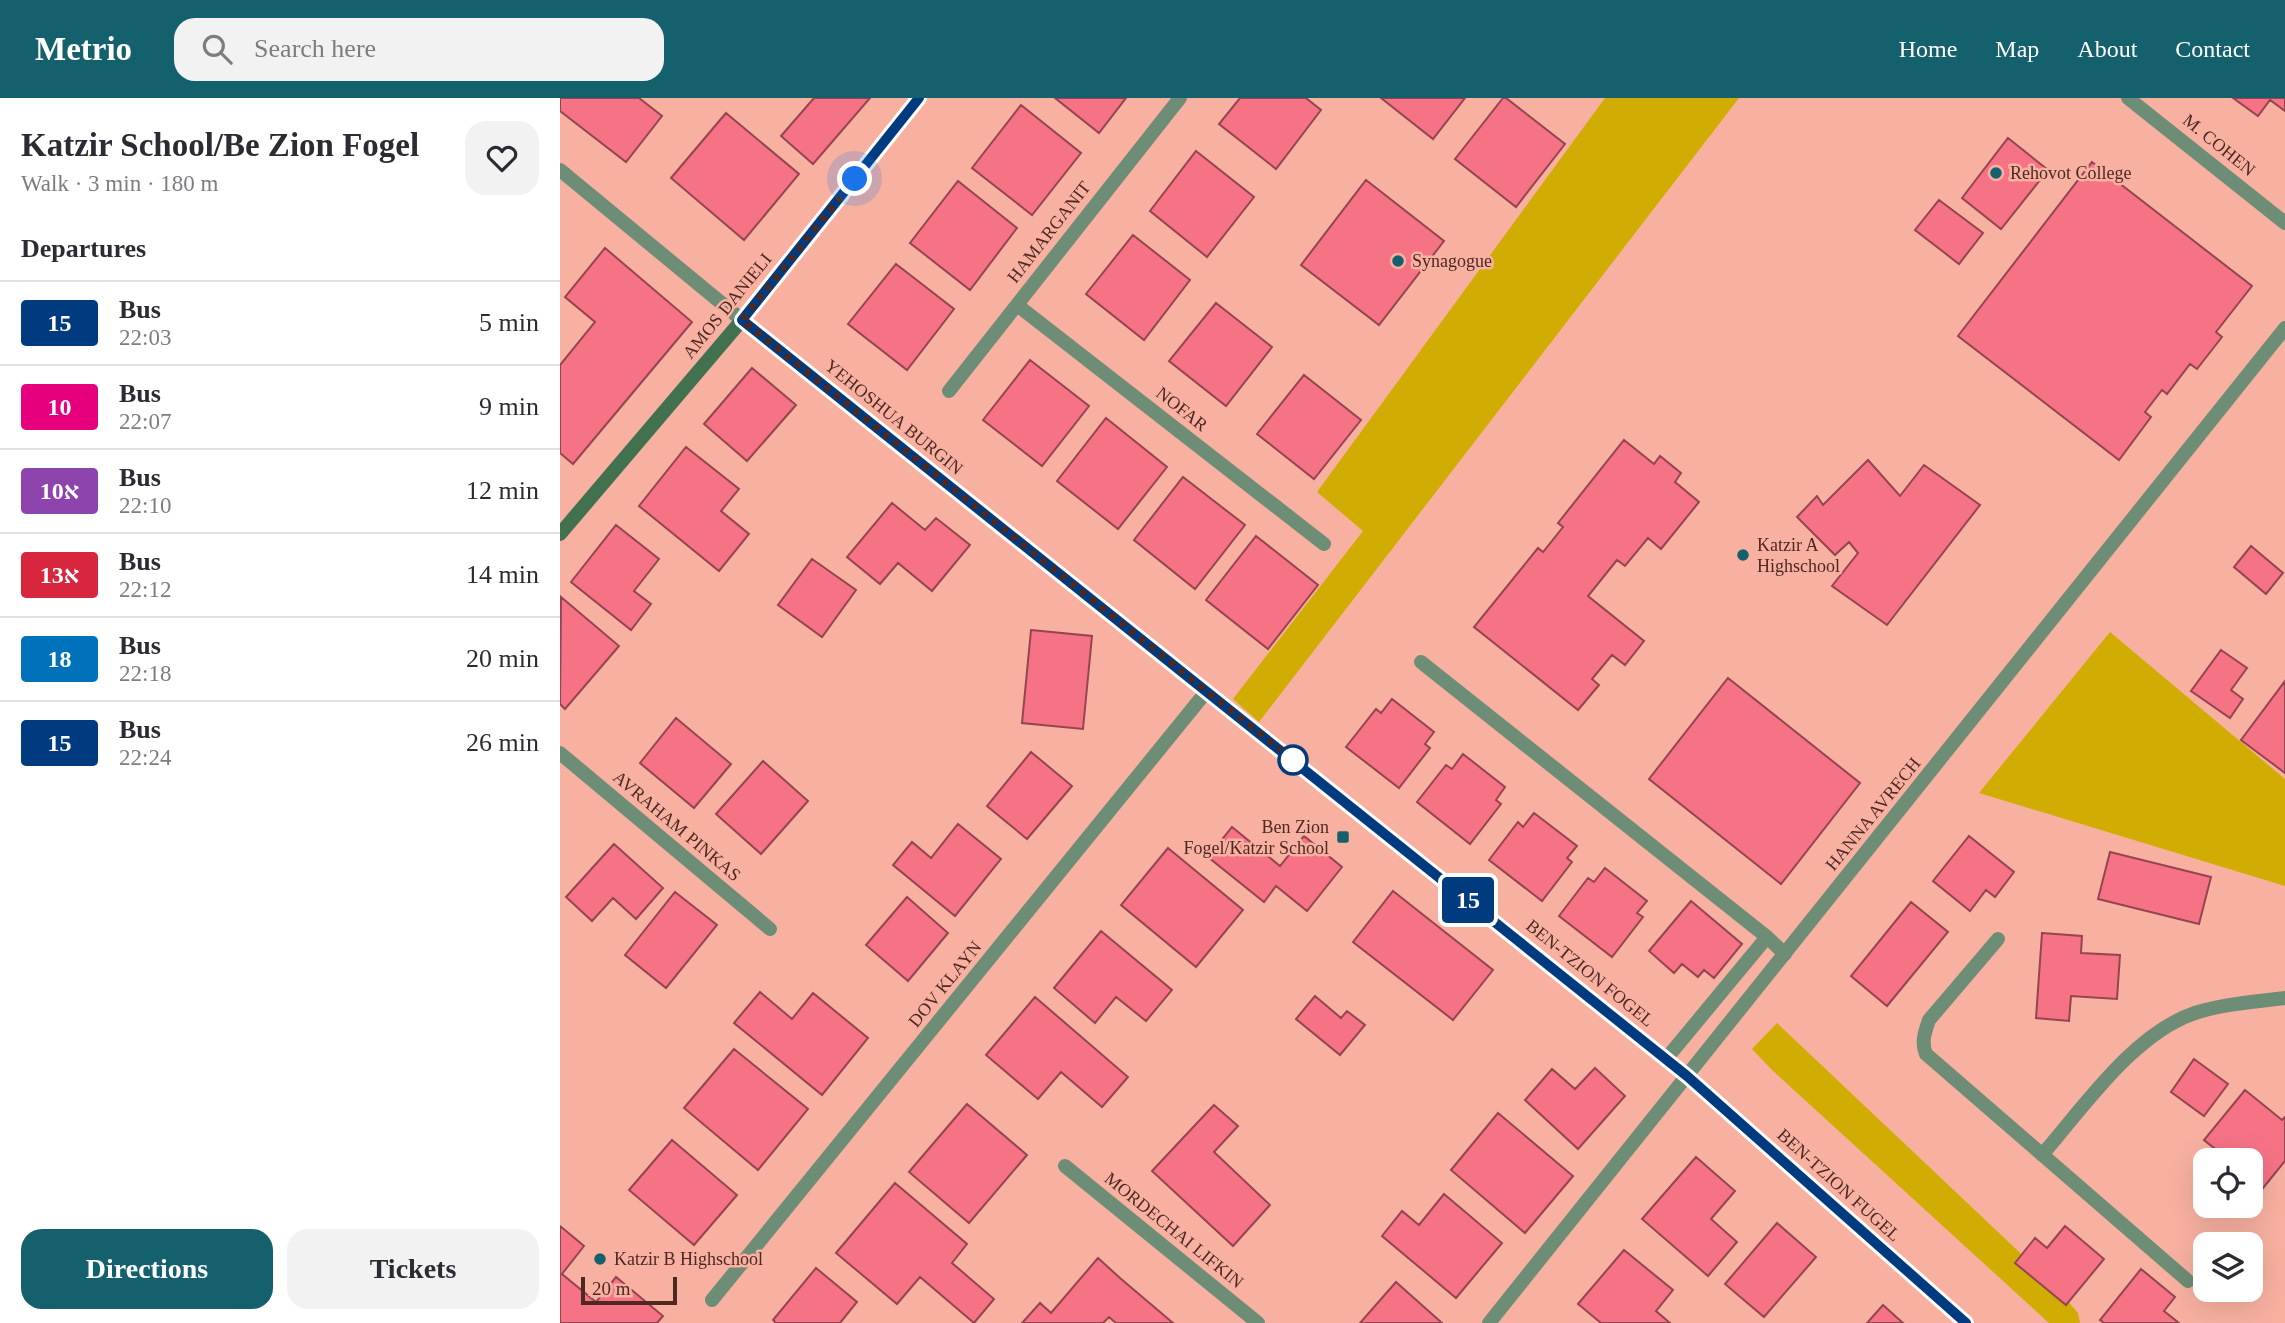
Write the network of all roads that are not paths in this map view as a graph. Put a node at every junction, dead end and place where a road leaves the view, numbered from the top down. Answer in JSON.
{"nodes":[{"id":1,"x":919,"y":98,"type":"edge"},
{"id":2,"x":1180,"y":98,"type":"edge"},
{"id":3,"x":2128,"y":98,"type":"edge"},
{"id":4,"x":560,"y":170,"type":"edge"},
{"id":5,"x":2285,"y":223,"type":"edge"},
{"id":6,"x":1017,"y":305,"type":"junction"},
{"id":7,"x":742,"y":320,"type":"junction"},
{"id":8,"x":2285,"y":328,"type":"edge"},
{"id":9,"x":950,"y":391,"type":"dead end"},
{"id":10,"x":560,"y":534,"type":"edge"},
{"id":11,"x":1324,"y":544,"type":"dead end"},
{"id":12,"x":1421,"y":662,"type":"dead end"},
{"id":13,"x":1206,"y":692,"type":"junction"},
{"id":14,"x":560,"y":753,"type":"edge"},
{"id":15,"x":770,"y":929,"type":"dead end"},
{"id":16,"x":1767,"y":937,"type":"junction"},
{"id":17,"x":1998,"y":939,"type":"dead end"},
{"id":18,"x":1785,"y":954,"type":"junction"},
{"id":19,"x":2285,"y":998,"type":"edge"},
{"id":20,"x":1666,"y":1059,"type":"junction"},
{"id":21,"x":1687,"y":1076,"type":"junction"},
{"id":22,"x":2042,"y":1155,"type":"junction"},
{"id":23,"x":1065,"y":1166,"type":"dead end"},
{"id":24,"x":2188,"y":1281,"type":"dead end"},
{"id":25,"x":712,"y":1300,"type":"dead end"},
{"id":26,"x":1258,"y":1323,"type":"edge"},
{"id":27,"x":1489,"y":1323,"type":"edge"},
{"id":28,"x":1966,"y":1323,"type":"edge"}],
"edges":[{"from":1,"to":7,"type":"street","name":"AMOS DANIELI"},
{"from":2,"to":6,"type":"street","name":"HAMARGANIT"},
{"from":3,"to":5,"type":"street","name":"M. COHEN"},
{"from":4,"to":7,"type":"street","name":"YEHOSHUA BURGIN"},
{"from":6,"to":9,"type":"street","name":"HAMARGANIT"},
{"from":6,"to":11,"type":"street","name":"NOFAR"},
{"from":7,"to":10,"type":"street","name":"AMOS DANIELI"},
{"from":7,"to":13,"type":"street","name":"YEHOSHUA BURGIN"},
{"from":8,"to":18,"type":"street","name":"HANNA AVRECH"},
{"from":12,"to":16,"type":"street"},
{"from":13,"to":20,"type":"street","name":"BEN-TZION FOGEL"},
{"from":13,"to":25,"type":"street","name":"DOV KLAYN"},
{"from":14,"to":15,"type":"street","name":"AVRAHAM PINKAS"},
{"from":16,"to":18,"type":"street"},
{"from":16,"to":20,"type":"street"},
{"from":17,"to":22,"type":"street"},
{"from":18,"to":21,"type":"street","name":"HANNA AVRECH"},
{"from":19,"to":22,"type":"street"},
{"from":20,"to":21,"type":"street","name":"BEN-TZION FOGEL"},
{"from":21,"to":27,"type":"street","name":"HANNA AVRECH"},
{"from":21,"to":28,"type":"street","name":"BEN-TZION FUGEL"},
{"from":22,"to":24,"type":"street"},
{"from":23,"to":26,"type":"street","name":"MORDECHAI LIFKIN"}]}
